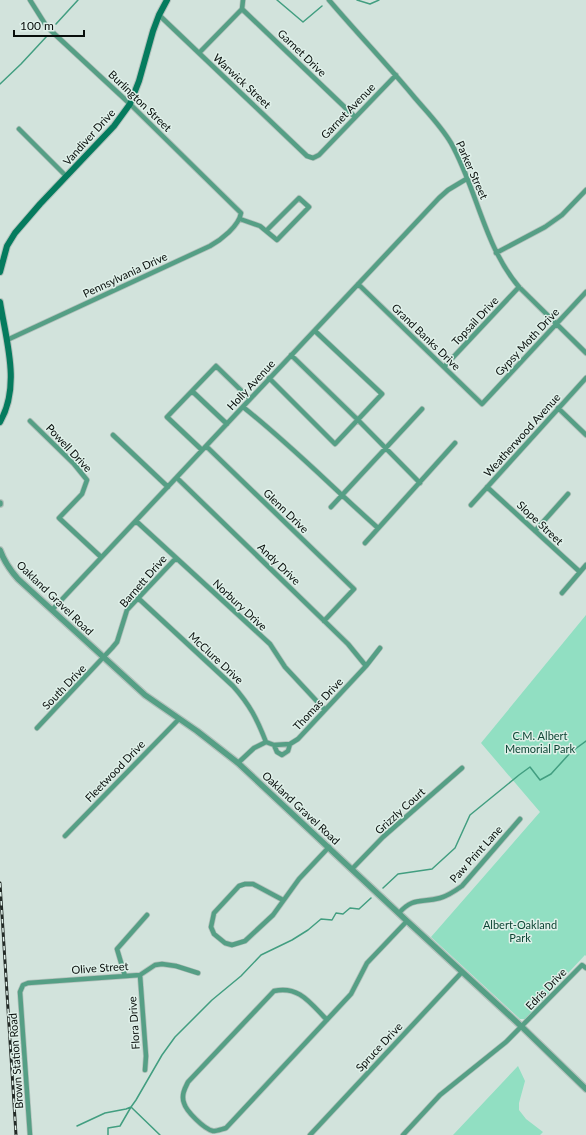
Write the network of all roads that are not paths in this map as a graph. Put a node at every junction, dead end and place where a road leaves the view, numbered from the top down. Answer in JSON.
{"nodes":[{"id":1,"x":30,"y":0,"type":"edge"},
{"id":2,"x":167,"y":0,"type":"edge"},
{"id":3,"x":243,"y":0,"type":"edge"},
{"id":4,"x":329,"y":0,"type":"edge"},
{"id":5,"x":242,"y":9,"type":"junction"},
{"id":6,"x":159,"y":15,"type":"junction"},
{"id":7,"x":199,"y":53,"type":"junction"},
{"id":8,"x":396,"y":75,"type":"junction"},
{"id":9,"x":130,"y":104,"type":"junction"},
{"id":10,"x":355,"y":117,"type":"junction"},
{"id":11,"x":19,"y":129,"type":"dead end"},
{"id":12,"x":313,"y":158,"type":"joint"},
{"id":13,"x":66,"y":176,"type":"junction"},
{"id":14,"x":468,"y":178,"type":"junction"},
{"id":15,"x":586,"y":190,"type":"edge"},
{"id":16,"x":240,"y":219,"type":"junction"},
{"id":17,"x":266,"y":231,"type":"junction"},
{"id":18,"x":496,"y":252,"type":"junction"},
{"id":19,"x":2,"y":257,"type":"edge"},
{"id":20,"x":0,"y":272,"type":"edge"},
{"id":21,"x":358,"y":284,"type":"junction"},
{"id":22,"x":519,"y":287,"type":"junction"},
{"id":23,"x":586,"y":292,"type":"edge"},
{"id":24,"x":0,"y":302,"type":"edge"},
{"id":25,"x":557,"y":324,"type":"junction"},
{"id":26,"x":315,"y":331,"type":"junction"},
{"id":27,"x":6,"y":340,"type":"junction"},
{"id":28,"x":585,"y":350,"type":"edge"},
{"id":29,"x":291,"y":355,"type":"junction"},
{"id":30,"x":444,"y":367,"type":"junction"},
{"id":31,"x":269,"y":378,"type":"junction"},
{"id":32,"x":586,"y":378,"type":"edge"},
{"id":33,"x":192,"y":392,"type":"junction"},
{"id":34,"x":250,"y":399,"type":"junction"},
{"id":35,"x":482,"y":404,"type":"joint"},
{"id":36,"x":243,"y":407,"type":"junction"},
{"id":37,"x":558,"y":408,"type":"junction"},
{"id":38,"x":422,"y":409,"type":"dead end"},
{"id":39,"x":358,"y":420,"type":"junction"},
{"id":40,"x":30,"y":421,"type":"dead end"},
{"id":41,"x":0,"y":422,"type":"edge"},
{"id":42,"x":227,"y":424,"type":"junction"},
{"id":43,"x":113,"y":435,"type":"dead end"},
{"id":44,"x":586,"y":436,"type":"edge"},
{"id":45,"x":455,"y":443,"type":"dead end"},
{"id":46,"x":385,"y":447,"type":"junction"},
{"id":47,"x":204,"y":448,"type":"junction"},
{"id":48,"x":177,"y":478,"type":"junction"},
{"id":49,"x":420,"y":483,"type":"junction"},
{"id":50,"x":168,"y":487,"type":"junction"},
{"id":51,"x":488,"y":487,"type":"junction"},
{"id":52,"x":568,"y":494,"type":"dead end"},
{"id":53,"x":340,"y":495,"type":"junction"},
{"id":54,"x":471,"y":505,"type":"dead end"},
{"id":55,"x":330,"y":507,"type":"dead end"},
{"id":56,"x":136,"y":521,"type":"junction"},
{"id":57,"x":378,"y":528,"type":"junction"},
{"id":58,"x":535,"y":531,"type":"junction"},
{"id":59,"x":365,"y":542,"type":"dead end"},
{"id":60,"x":0,"y":550,"type":"edge"},
{"id":61,"x":101,"y":558,"type":"junction"},
{"id":62,"x":176,"y":558,"type":"junction"},
{"id":63,"x":586,"y":566,"type":"edge"},
{"id":64,"x":580,"y":572,"type":"junction"},
{"id":65,"x":562,"y":593,"type":"dead end"},
{"id":66,"x":138,"y":598,"type":"junction"},
{"id":67,"x":52,"y":610,"type":"junction"},
{"id":68,"x":324,"y":621,"type":"junction"},
{"id":69,"x":380,"y":648,"type":"dead end"},
{"id":70,"x":104,"y":658,"type":"junction"},
{"id":71,"x":366,"y":666,"type":"junction"},
{"id":72,"x":325,"y":710,"type":"junction"},
{"id":73,"x":179,"y":719,"type":"junction"},
{"id":74,"x":37,"y":728,"type":"dead end"},
{"id":75,"x":266,"y":742,"type":"junction"},
{"id":76,"x":290,"y":744,"type":"junction"},
{"id":77,"x":274,"y":745,"type":"junction"},
{"id":78,"x":238,"y":763,"type":"junction"},
{"id":79,"x":462,"y":768,"type":"dead end"},
{"id":80,"x":520,"y":819,"type":"dead end"},
{"id":81,"x":64,"y":836,"type":"dead end"},
{"id":82,"x":329,"y":847,"type":"junction"},
{"id":83,"x":352,"y":869,"type":"junction"},
{"id":84,"x":283,"y":900,"type":"junction"},
{"id":85,"x":398,"y":913,"type":"junction"},
{"id":86,"x":147,"y":915,"type":"dead end"},
{"id":87,"x":407,"y":921,"type":"junction"},
{"id":88,"x":584,"y":967,"type":"edge"},
{"id":89,"x":462,"y":972,"type":"junction"},
{"id":90,"x":198,"y":973,"type":"dead end"},
{"id":91,"x":140,"y":974,"type":"junction"},
{"id":92,"x":125,"y":976,"type":"junction"},
{"id":93,"x":23,"y":985,"type":"joint"},
{"id":94,"x":327,"y":1020,"type":"junction"},
{"id":95,"x":522,"y":1026,"type":"junction"},
{"id":96,"x":145,"y":1070,"type":"dead end"},
{"id":97,"x":586,"y":1089,"type":"edge"},
{"id":98,"x":30,"y":1135,"type":"edge"},
{"id":99,"x":310,"y":1135,"type":"edge"},
{"id":100,"x":403,"y":1135,"type":"edge"}],
"edges":[{"from":1,"to":9,"type":"street","name":"Burlington Street"},
{"from":2,"to":6,"type":"main road","name":"Vandiver Drive"},
{"from":3,"to":5,"type":"street"},
{"from":4,"to":8,"type":"street","name":"Parker Street"},
{"from":5,"to":7,"type":"street"},
{"from":5,"to":10,"type":"street","name":"Garnet Drive"},
{"from":6,"to":7,"type":"street","name":"Warwick Street"},
{"from":6,"to":9,"type":"main road","name":"Vandiver Drive"},
{"from":7,"to":12,"type":"street","name":"Warwick Street"},
{"from":8,"to":10,"type":"street","name":"Garnet Avenue"},
{"from":8,"to":14,"type":"street","name":"Parker Street"},
{"from":9,"to":13,"type":"main road","name":"Vandiver Drive"},
{"from":9,"to":16,"type":"street","name":"Burlington Street"},
{"from":10,"to":12,"type":"street","name":"Garnet Avenue"},
{"from":11,"to":13,"type":"street"},
{"from":13,"to":19,"type":"main road","name":"Vandiver Drive"},
{"from":14,"to":18,"type":"street","name":"Parker Street"},
{"from":14,"to":21,"type":"street","name":"Holly Avenue"},
{"from":15,"to":18,"type":"street"},
{"from":16,"to":17,"type":"street"},
{"from":16,"to":27,"type":"street","name":"Pennsylvania Drive"},
{"from":17,"to":17,"type":"street"},
{"from":18,"to":22,"type":"street","name":"Parker Street"},
{"from":19,"to":20,"type":"main road","name":"Vandiver Drive"},
{"from":21,"to":26,"type":"street","name":"Holly Avenue"},
{"from":21,"to":30,"type":"street","name":"Grand Banks Drive"},
{"from":22,"to":25,"type":"street","name":"Parker Street"},
{"from":22,"to":30,"type":"street","name":"Topsail Drive"},
{"from":23,"to":25,"type":"street","name":"Gypsy Moth Drive"},
{"from":24,"to":27,"type":"main road"},
{"from":25,"to":28,"type":"street","name":"Parker Street"},
{"from":25,"to":35,"type":"street","name":"Gypsy Moth Drive"},
{"from":26,"to":29,"type":"street","name":"Holly Avenue"},
{"from":26,"to":39,"type":"street"},
{"from":27,"to":41,"type":"main road"},
{"from":29,"to":31,"type":"street","name":"Holly Avenue"},
{"from":29,"to":39,"type":"street"},
{"from":30,"to":35,"type":"street","name":"Grand Banks Drive"},
{"from":31,"to":34,"type":"street","name":"Holly Avenue"},
{"from":31,"to":39,"type":"street"},
{"from":32,"to":37,"type":"street","name":"Weatherwood Avenue"},
{"from":33,"to":34,"type":"street"},
{"from":33,"to":42,"type":"street"},
{"from":33,"to":47,"type":"street","name":"Glenn Drive"},
{"from":34,"to":36,"type":"street","name":"Holly Avenue"},
{"from":36,"to":42,"type":"street","name":"Holly Avenue"},
{"from":36,"to":53,"type":"street"},
{"from":37,"to":44,"type":"street"},
{"from":37,"to":51,"type":"street","name":"Weatherwood Avenue"},
{"from":38,"to":46,"type":"street"},
{"from":39,"to":46,"type":"street"},
{"from":40,"to":61,"type":"street","name":"Powell Drive"},
{"from":42,"to":47,"type":"street","name":"Holly Avenue"},
{"from":43,"to":50,"type":"street"},
{"from":45,"to":49,"type":"street"},
{"from":46,"to":49,"type":"street"},
{"from":46,"to":53,"type":"street"},
{"from":47,"to":48,"type":"street","name":"Holly Avenue"},
{"from":47,"to":68,"type":"street","name":"Glenn Drive"},
{"from":48,"to":50,"type":"street","name":"Holly Avenue"},
{"from":48,"to":68,"type":"street","name":"Andy Drive"},
{"from":49,"to":57,"type":"street"},
{"from":50,"to":56,"type":"street","name":"Holly Avenue"},
{"from":51,"to":54,"type":"street","name":"Weatherwood Avenue"},
{"from":51,"to":58,"type":"street","name":"Slope Street"},
{"from":52,"to":58,"type":"street"},
{"from":53,"to":55,"type":"street"},
{"from":53,"to":57,"type":"street"},
{"from":56,"to":61,"type":"street","name":"Holly Avenue"},
{"from":56,"to":62,"type":"street","name":"Norbury Drive"},
{"from":57,"to":59,"type":"street"},
{"from":58,"to":64,"type":"street","name":"Slope Street"},
{"from":60,"to":67,"type":"street","name":"Oakland Gravel Road"},
{"from":61,"to":67,"type":"street","name":"Holly Avenue"},
{"from":62,"to":66,"type":"street","name":"Barnett Drive"},
{"from":62,"to":72,"type":"street","name":"Norbury Drive"},
{"from":63,"to":64,"type":"street"},
{"from":64,"to":65,"type":"street"},
{"from":66,"to":70,"type":"street","name":"Barnett Drive"},
{"from":66,"to":75,"type":"street","name":"McClure Drive"},
{"from":67,"to":70,"type":"street","name":"Oakland Gravel Road"},
{"from":68,"to":71,"type":"street","name":"Andy Drive"},
{"from":69,"to":71,"type":"street","name":"Thomas Drive"},
{"from":70,"to":73,"type":"street","name":"Oakland Gravel Road"},
{"from":70,"to":74,"type":"street","name":"South Drive"},
{"from":71,"to":72,"type":"street","name":"Thomas Drive"},
{"from":72,"to":76,"type":"street","name":"Thomas Drive"},
{"from":73,"to":78,"type":"street","name":"Oakland Gravel Road"},
{"from":73,"to":81,"type":"street","name":"Fleetwood Drive"},
{"from":75,"to":77,"type":"street","name":"Thomas Drive"},
{"from":75,"to":78,"type":"street"},
{"from":76,"to":77,"type":"street","name":"Thomas Drive"},
{"from":76,"to":77,"type":"street"},
{"from":78,"to":82,"type":"street","name":"Oakland Gravel Road"},
{"from":79,"to":83,"type":"street","name":"Grizzly Court"},
{"from":80,"to":85,"type":"street","name":"Paw Print Lane"},
{"from":82,"to":83,"type":"street","name":"Oakland Gravel Road"},
{"from":82,"to":84,"type":"street"},
{"from":83,"to":85,"type":"street","name":"Oakland Gravel Road"},
{"from":84,"to":84,"type":"street"},
{"from":85,"to":87,"type":"street","name":"Oakland Gravel Road"},
{"from":86,"to":92,"type":"street"},
{"from":87,"to":89,"type":"street","name":"Oakland Gravel Road"},
{"from":87,"to":94,"type":"street"},
{"from":88,"to":95,"type":"street","name":"Edris Drive"},
{"from":89,"to":95,"type":"street","name":"Oakland Gravel Road"},
{"from":89,"to":99,"type":"street","name":"Spruce Drive"},
{"from":90,"to":91,"type":"street","name":"Olive Street"},
{"from":91,"to":92,"type":"street","name":"Olive Street"},
{"from":91,"to":96,"type":"street","name":"Flora Drive"},
{"from":92,"to":93,"type":"street","name":"Olive Street"},
{"from":93,"to":98,"type":"street","name":"Brown Station Road"},
{"from":94,"to":94,"type":"street"},
{"from":95,"to":97,"type":"street","name":"Oakland Gravel Road"},
{"from":95,"to":100,"type":"street","name":"Edris Drive"}]}
